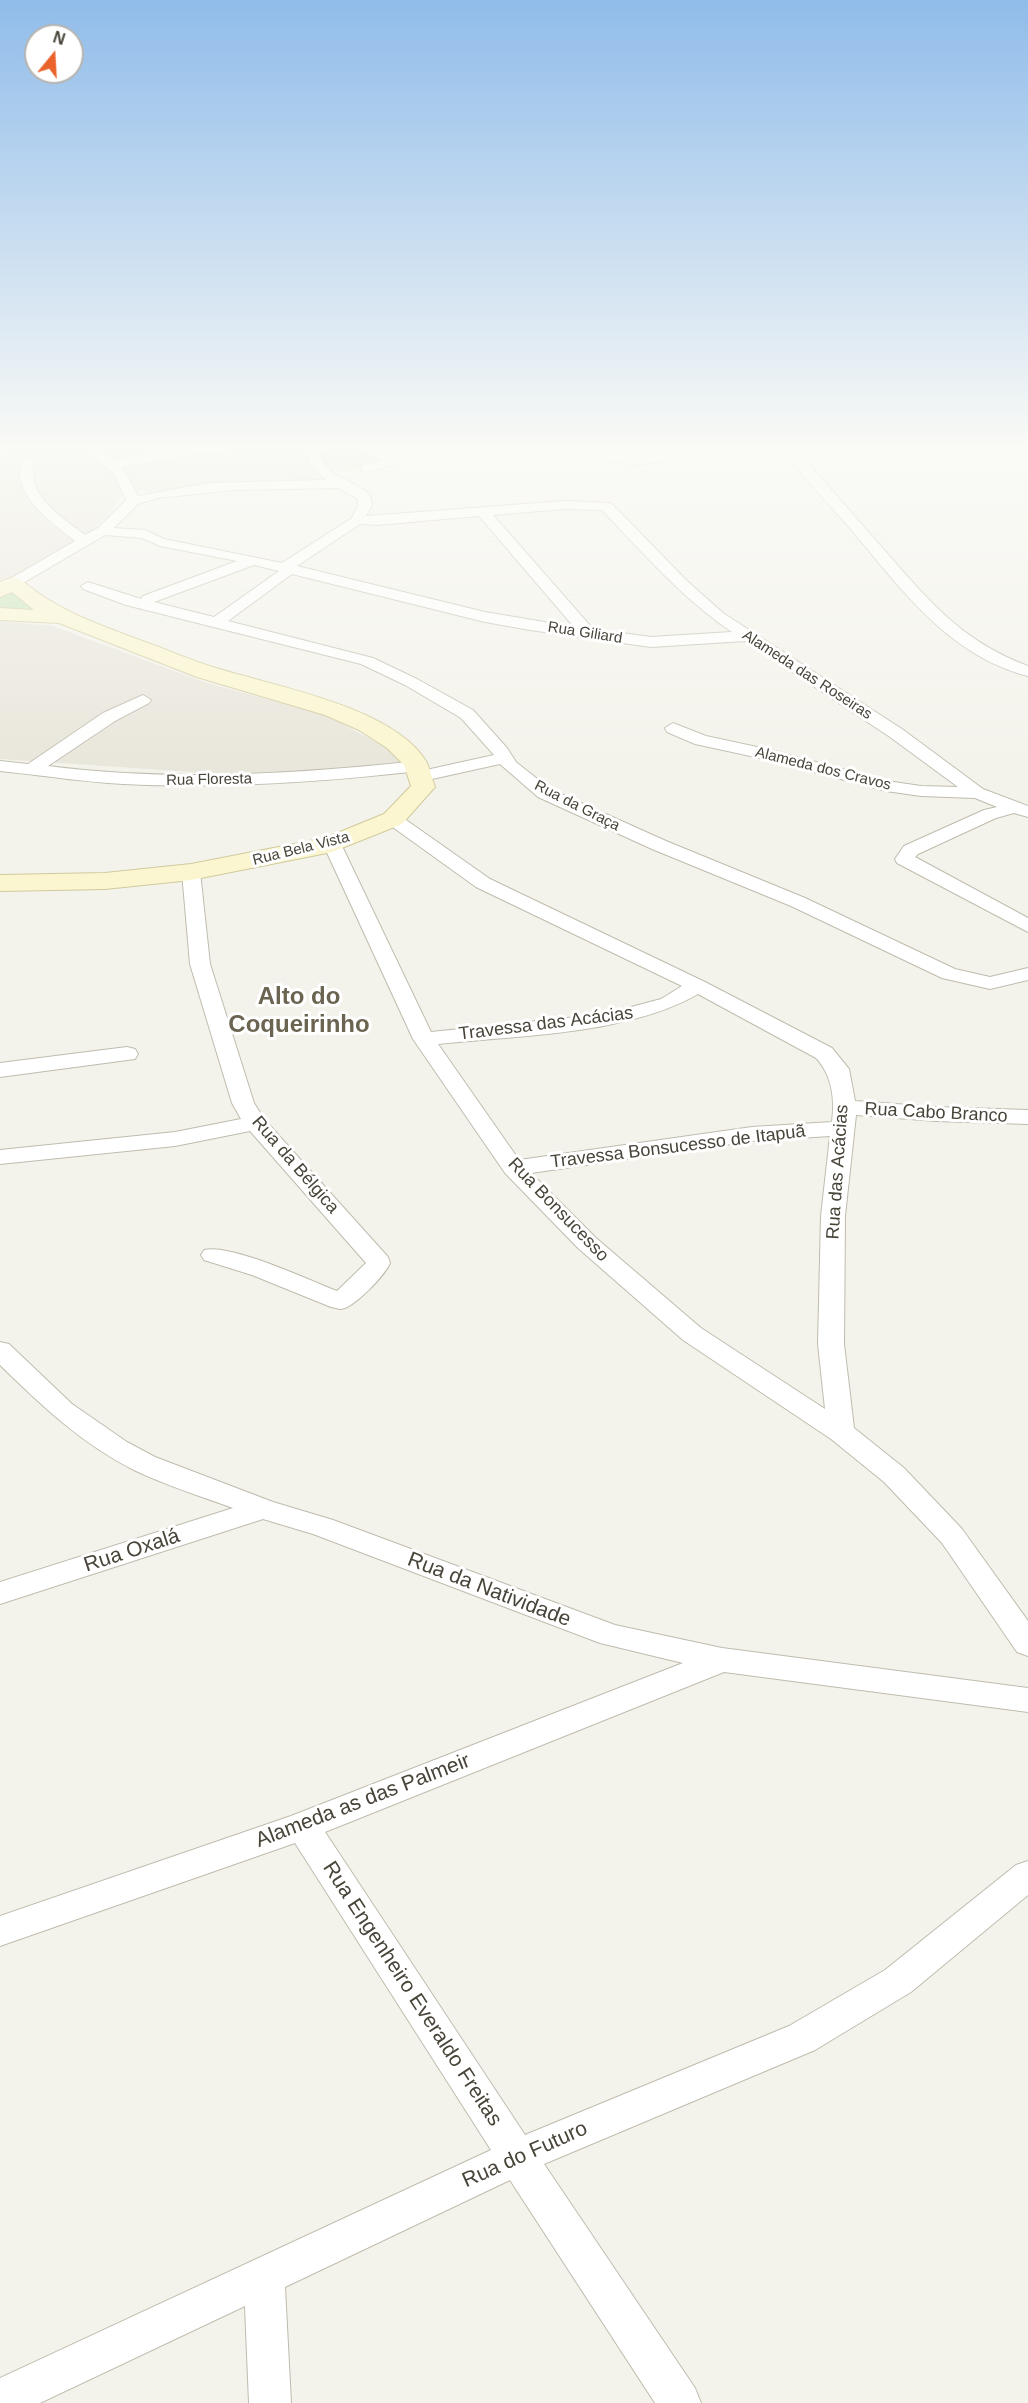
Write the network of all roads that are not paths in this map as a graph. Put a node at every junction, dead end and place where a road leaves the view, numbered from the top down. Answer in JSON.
{"nodes":[{"id":1,"x":55,"y":559,"type":"edge"},
{"id":2,"x":249,"y":559,"type":"edge"},
{"id":3,"x":298,"y":559,"type":"edge"},
{"id":4,"x":524,"y":559,"type":"edge"},
{"id":5,"x":658,"y":559,"type":"edge"},
{"id":6,"x":884,"y":559,"type":"edge"},
{"id":7,"x":253,"y":560,"type":"junction"},
{"id":8,"x":286,"y":567,"type":"junction"},
{"id":9,"x":88,"y":586,"type":"dead end"},
{"id":10,"x":6,"y":587,"type":"edge"},
{"id":11,"x":146,"y":602,"type":"junction"},
{"id":12,"x":0,"y":614,"type":"edge"},
{"id":13,"x":60,"y":617,"type":"junction"},
{"id":14,"x":215,"y":622,"type":"junction"},
{"id":15,"x":587,"y":632,"type":"junction"},
{"id":16,"x":746,"y":636,"type":"junction"},
{"id":17,"x":1028,"y":671,"type":"edge"},
{"id":18,"x":143,"y":700,"type":"dead end"},
{"id":19,"x":673,"y":728,"type":"dead end"},
{"id":20,"x":505,"y":758,"type":"junction"},
{"id":21,"x":0,"y":766,"type":"edge"},
{"id":22,"x":33,"y":768,"type":"junction"},
{"id":23,"x":421,"y":771,"type":"junction"},
{"id":24,"x":977,"y":793,"type":"junction"},
{"id":25,"x":1021,"y":809,"type":"edge"},
{"id":26,"x":393,"y":819,"type":"junction"},
{"id":27,"x":332,"y":844,"type":"junction"},
{"id":28,"x":191,"y":872,"type":"junction"},
{"id":29,"x":0,"y":883,"type":"edge"},
{"id":30,"x":1028,"y":926,"type":"edge"},
{"id":31,"x":1028,"y":974,"type":"edge"},
{"id":32,"x":698,"y":986,"type":"junction"},
{"id":33,"x":424,"y":1039,"type":"junction"},
{"id":34,"x":127,"y":1054,"type":"dead end"},
{"id":35,"x":0,"y":1070,"type":"edge"},
{"id":36,"x":1028,"y":1117,"type":"edge"},
{"id":37,"x":844,"y":1118,"type":"junction"},
{"id":38,"x":255,"y":1123,"type":"junction"},
{"id":39,"x":0,"y":1157,"type":"edge"},
{"id":40,"x":513,"y":1168,"type":"junction"},
{"id":41,"x":213,"y":1255,"type":"dead end"},
{"id":42,"x":0,"y":1350,"type":"edge"},
{"id":43,"x":842,"y":1432,"type":"junction"},
{"id":44,"x":263,"y":1509,"type":"junction"},
{"id":45,"x":0,"y":1593,"type":"edge"},
{"id":46,"x":1028,"y":1644,"type":"edge"},
{"id":47,"x":722,"y":1660,"type":"junction"},
{"id":48,"x":1028,"y":1700,"type":"edge"},
{"id":49,"x":303,"y":1826,"type":"junction"},
{"id":50,"x":1028,"y":1875,"type":"edge"},
{"id":51,"x":0,"y":1931,"type":"edge"},
{"id":52,"x":517,"y":2157,"type":"junction"},
{"id":53,"x":264,"y":2276,"type":"junction"},
{"id":54,"x":0,"y":2400,"type":"edge"},
{"id":55,"x":270,"y":2403,"type":"edge"},
{"id":56,"x":680,"y":2403,"type":"edge"}],
"edges":[{"from":1,"to":10,"type":"street"},
{"from":2,"to":7,"type":"street","name":"Rua Giliard"},
{"from":3,"to":8,"type":"street"},
{"from":4,"to":15,"type":"street"},
{"from":5,"to":16,"type":"street","name":"Alameda das Roseiras"},
{"from":6,"to":17,"type":"street"},
{"from":7,"to":8,"type":"street","name":"Rua Giliard"},
{"from":7,"to":11,"type":"street"},
{"from":8,"to":14,"type":"street"},
{"from":8,"to":15,"type":"street","name":"Rua Giliard"},
{"from":9,"to":11,"type":"street","name":"Rua da Graça"},
{"from":10,"to":13,"type":"main road"},
{"from":11,"to":14,"type":"street","name":"Rua da Graça"},
{"from":12,"to":13,"type":"main road"},
{"from":13,"to":23,"type":"main road"},
{"from":14,"to":20,"type":"street","name":"Rua da Graça"},
{"from":15,"to":16,"type":"street","name":"Rua Giliard"},
{"from":16,"to":24,"type":"street","name":"Alameda das Roseiras"},
{"from":18,"to":22,"type":"street"},
{"from":19,"to":24,"type":"street","name":"Alameda dos Cravos"},
{"from":20,"to":23,"type":"street","name":"Rua Floresta"},
{"from":20,"to":31,"type":"street","name":"Rua da Graça"},
{"from":21,"to":22,"type":"street","name":"Rua Floresta"},
{"from":22,"to":23,"type":"street","name":"Rua Floresta"},
{"from":23,"to":26,"type":"main road","name":"Rua Bela Vista"},
{"from":24,"to":25,"type":"street","name":"Alameda das Roseiras"},
{"from":25,"to":30,"type":"street"},
{"from":26,"to":27,"type":"main road","name":"Rua Bela Vista"},
{"from":26,"to":32,"type":"street","name":"Rua das Acácias"},
{"from":27,"to":28,"type":"main road","name":"Rua Bela Vista"},
{"from":27,"to":33,"type":"street","name":"Rua Bonsucesso"},
{"from":28,"to":29,"type":"main road","name":"Rua Bela Vista"},
{"from":28,"to":38,"type":"street","name":"Rua da Bélgica"},
{"from":32,"to":33,"type":"street","name":"Travessa das Acácias"},
{"from":32,"to":37,"type":"street","name":"Rua das Acácias"},
{"from":33,"to":40,"type":"street","name":"Rua Bonsucesso"},
{"from":34,"to":35,"type":"street"},
{"from":36,"to":37,"type":"street","name":"Rua Cabo Branco"},
{"from":37,"to":40,"type":"street","name":"Travessa Bonsucesso de Itapuã"},
{"from":37,"to":43,"type":"street","name":"Rua das Acácias"},
{"from":38,"to":39,"type":"street"},
{"from":38,"to":41,"type":"street","name":"Rua da Bélgica"},
{"from":40,"to":43,"type":"street","name":"Rua Bonsucesso"},
{"from":42,"to":44,"type":"street","name":"Rua da Natividade"},
{"from":43,"to":46,"type":"street"},
{"from":44,"to":45,"type":"street","name":"Rua Oxalá"},
{"from":44,"to":47,"type":"street","name":"Rua da Natividade"},
{"from":47,"to":48,"type":"street","name":"Rua da Natividade"},
{"from":47,"to":49,"type":"street","name":"Alameda as das Palmeir"},
{"from":49,"to":51,"type":"street","name":"Alameda as das Palmeir"},
{"from":49,"to":52,"type":"street","name":"Rua Engenheiro Everaldo Freitas"},
{"from":50,"to":52,"type":"street","name":"Rua do Futuro"},
{"from":52,"to":53,"type":"street","name":"Rua do Futuro"},
{"from":52,"to":56,"type":"street","name":"Rua Engenheiro Everaldo Freitas"},
{"from":53,"to":54,"type":"street","name":"Rua do Futuro"},
{"from":53,"to":55,"type":"street"}]}
